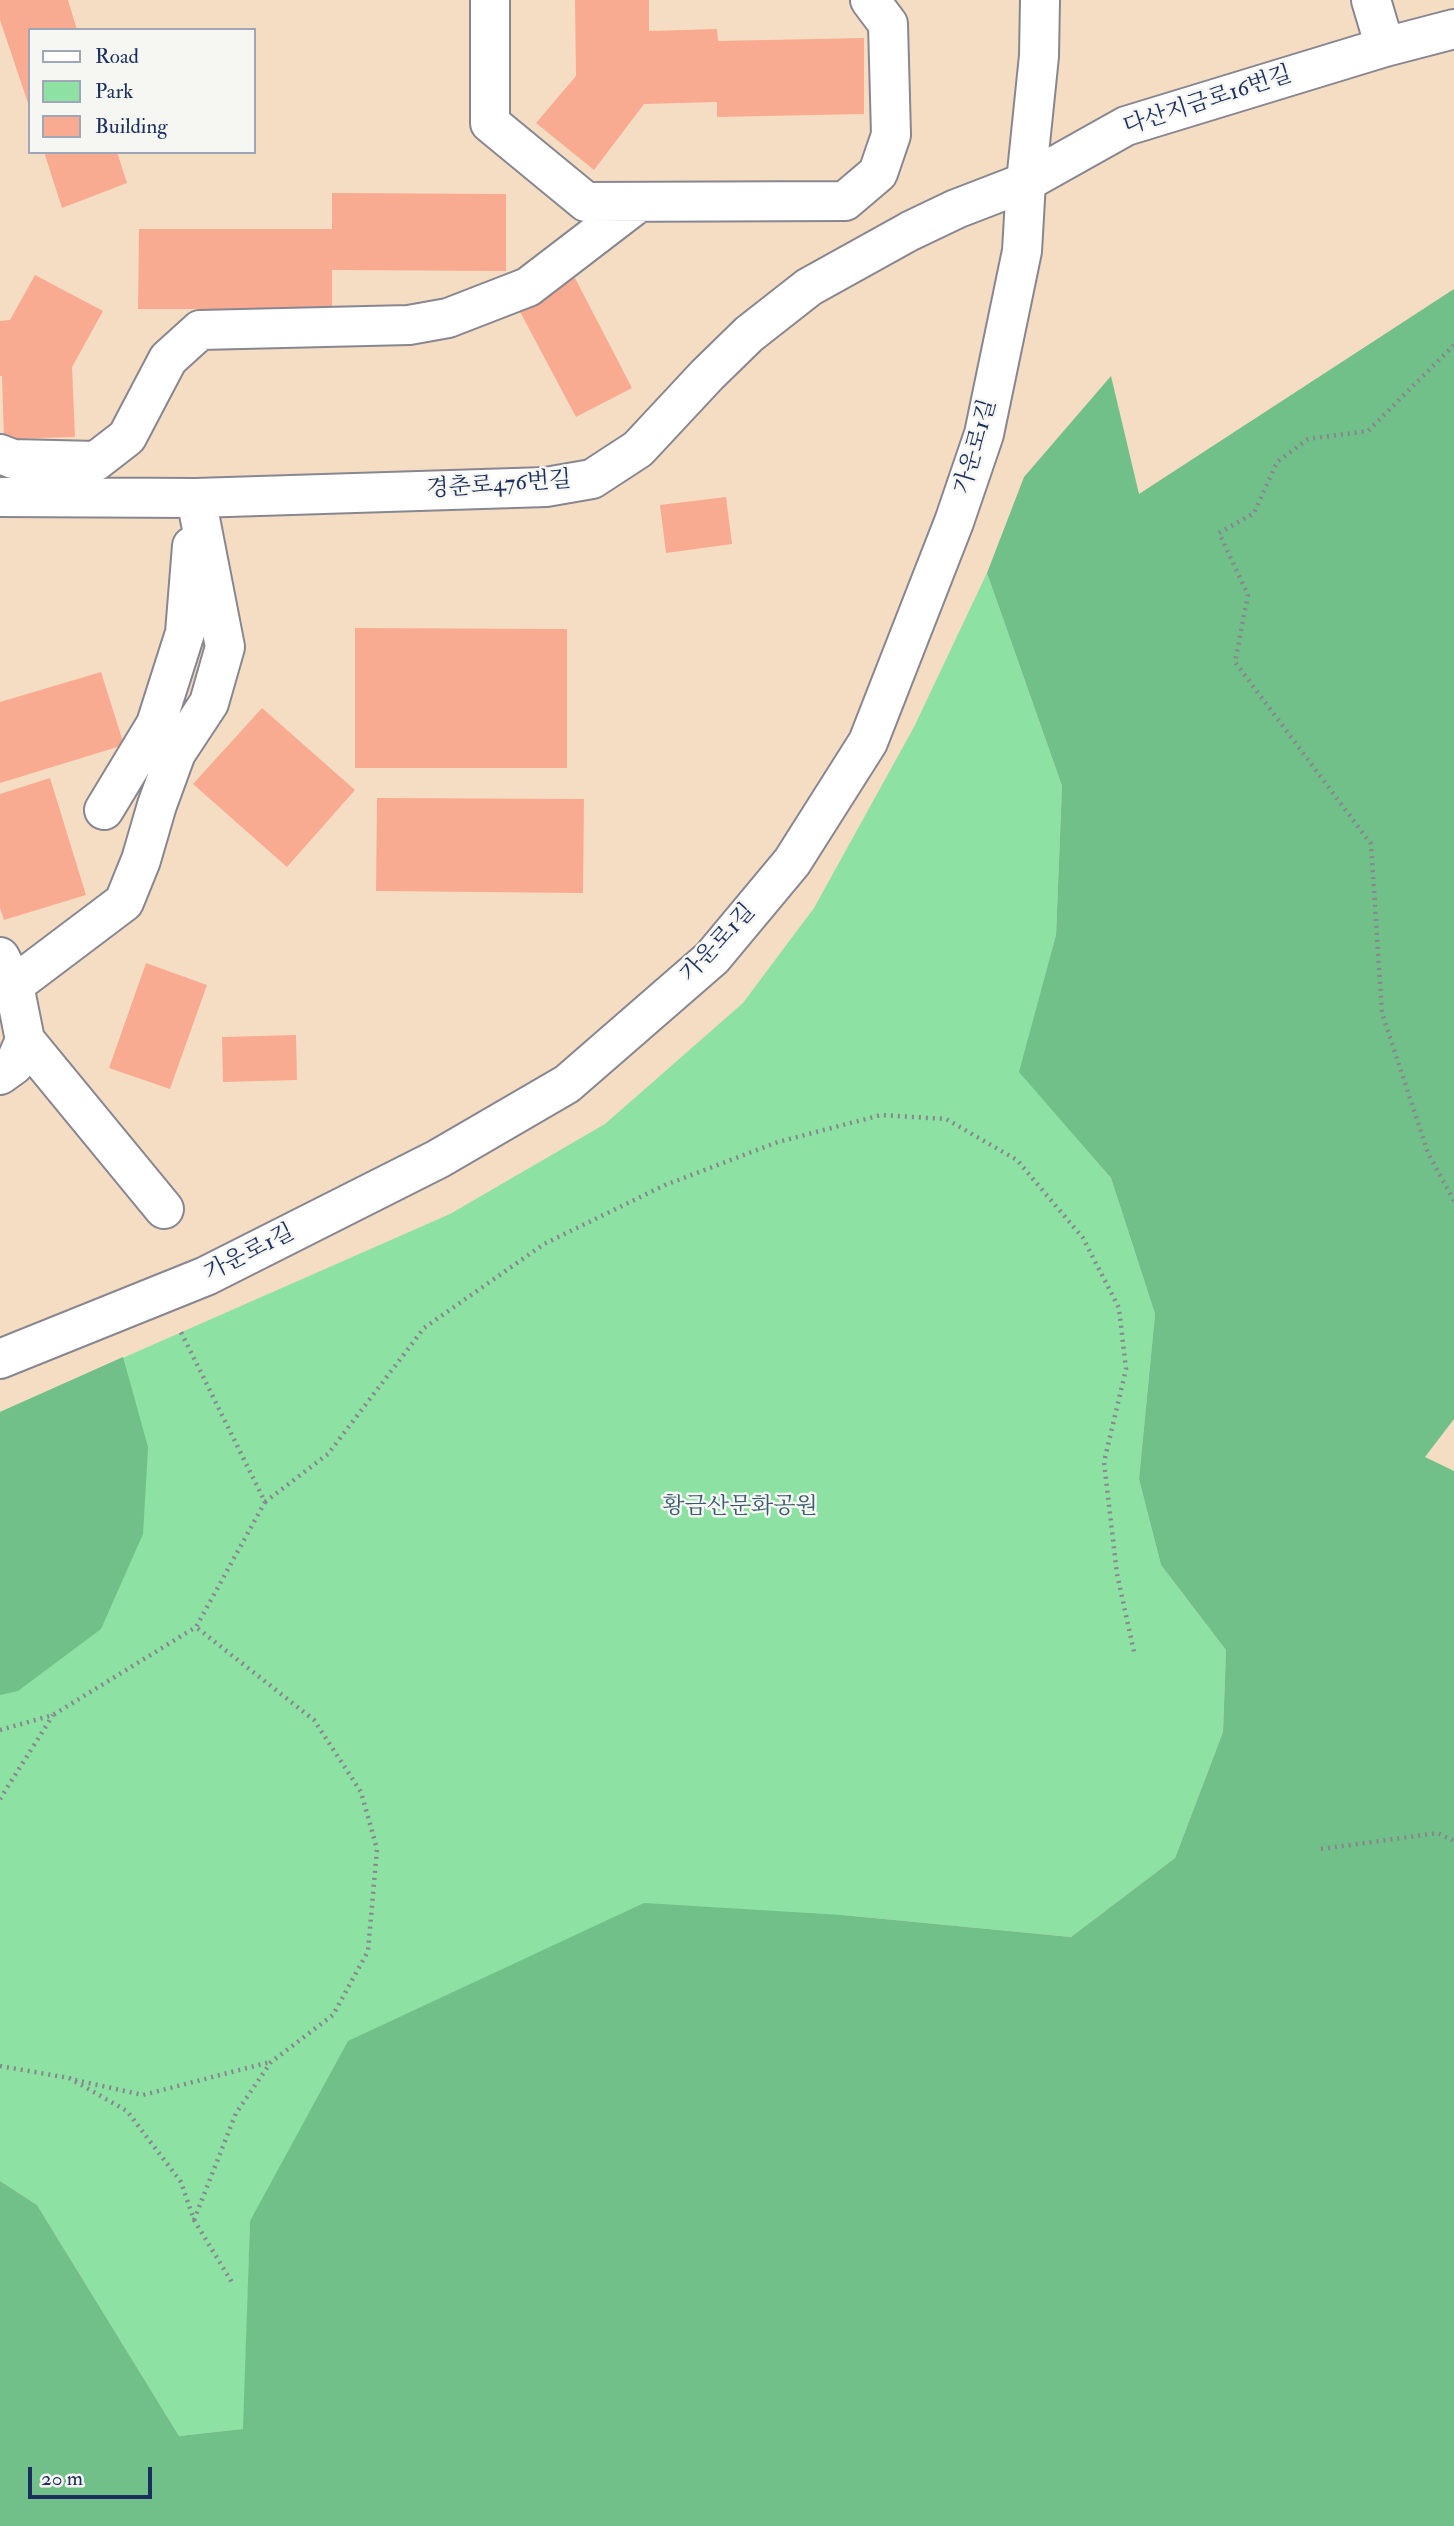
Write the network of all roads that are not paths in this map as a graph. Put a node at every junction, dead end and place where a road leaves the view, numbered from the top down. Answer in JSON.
{"nodes":[{"id":1,"x":491,"y":0,"type":"edge"},
{"id":2,"x":870,"y":0,"type":"edge"},
{"id":3,"x":1040,"y":0,"type":"edge"},
{"id":4,"x":1371,"y":0,"type":"edge"},
{"id":5,"x":1454,"y":29,"type":"edge"},
{"id":6,"x":1385,"y":47,"type":"junction"},
{"id":7,"x":1026,"y":181,"type":"junction"},
{"id":8,"x":639,"y":202,"type":"junction"},
{"id":9,"x":0,"y":454,"type":"edge"},
{"id":10,"x":0,"y":497,"type":"edge"},
{"id":11,"x":196,"y":498,"type":"junction"},
{"id":12,"x":104,"y":810,"type":"dead end"},
{"id":13,"x":7,"y":971,"type":"edge"},
{"id":14,"x":25,"y":1040,"type":"junction"},
{"id":15,"x":0,"y":1075,"type":"edge"},
{"id":16,"x":164,"y":1209,"type":"dead end"},
{"id":17,"x":0,"y":1359,"type":"edge"}],
"edges":[{"from":1,"to":8,"type":"street"},
{"from":2,"to":8,"type":"street"},
{"from":3,"to":7,"type":"street"},
{"from":4,"to":6,"type":"street"},
{"from":5,"to":6,"type":"street","name":"다산지금로16번길"},
{"from":6,"to":7,"type":"street","name":"다산지금로16번길"},
{"from":7,"to":11,"type":"street","name":"경춘로476번길"},
{"from":7,"to":17,"type":"street","name":"가운로1길"},
{"from":8,"to":9,"type":"street"},
{"from":10,"to":11,"type":"street","name":"경춘로476번길"},
{"from":11,"to":12,"type":"street"},
{"from":11,"to":13,"type":"street"},
{"from":13,"to":14,"type":"street"},
{"from":14,"to":15,"type":"street"},
{"from":14,"to":16,"type":"street"}]}
